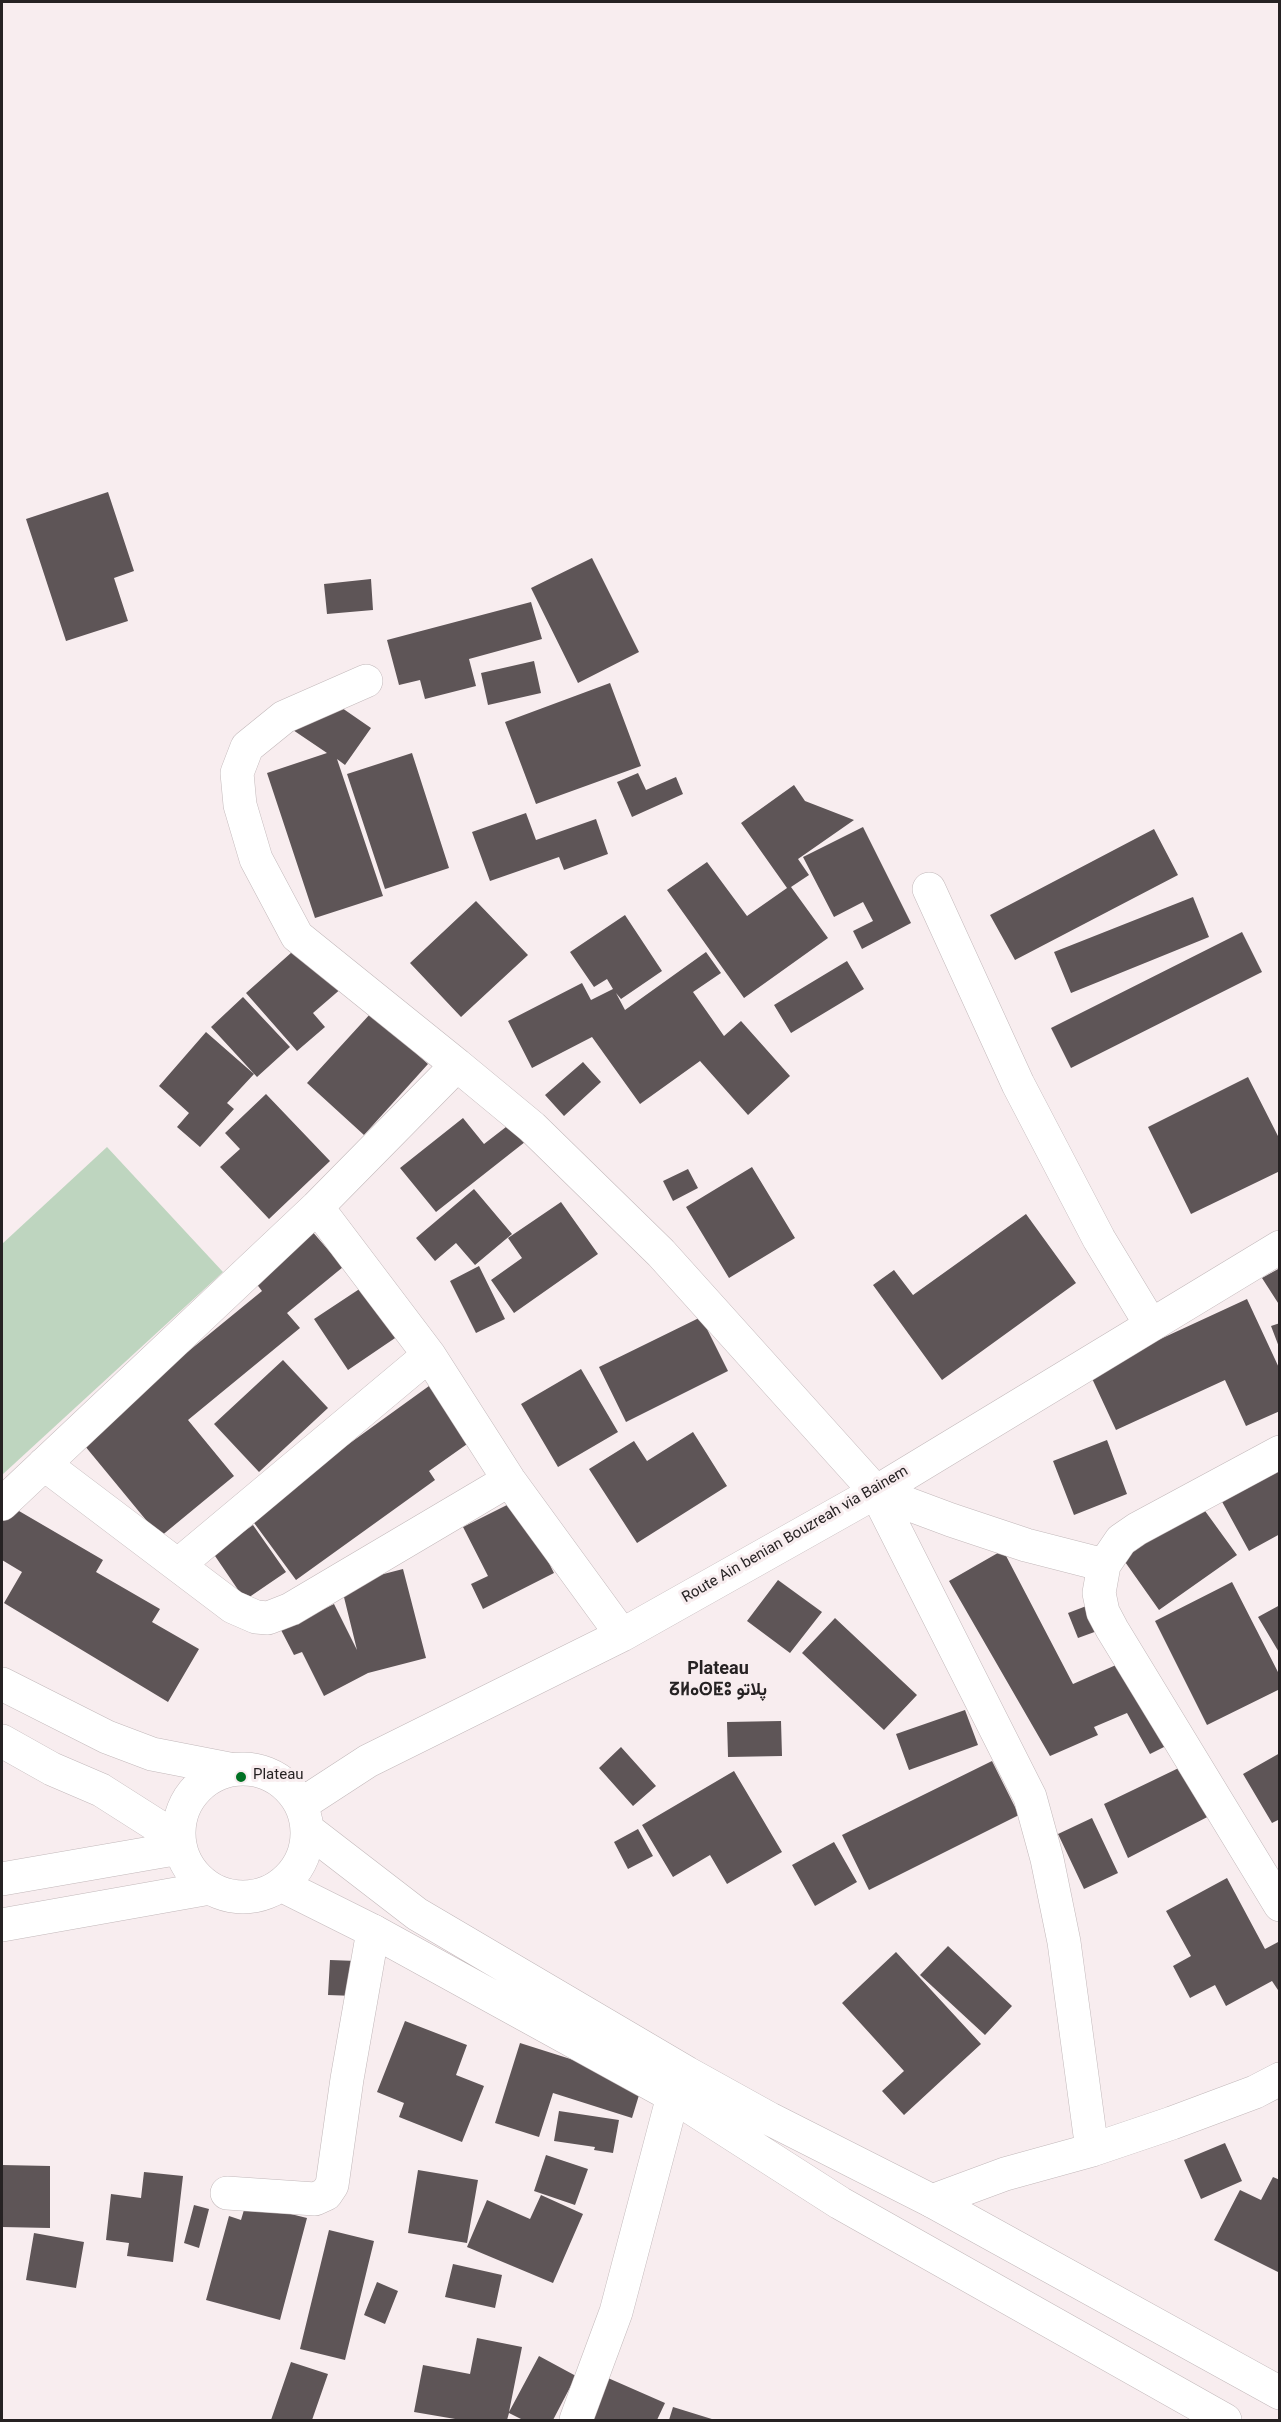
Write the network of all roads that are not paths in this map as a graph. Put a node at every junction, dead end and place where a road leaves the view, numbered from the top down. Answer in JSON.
{"nodes":[{"id":1,"x":366,"y":681,"type":"dead end"},
{"id":2,"x":929,"y":889,"type":"dead end"},
{"id":3,"x":457,"y":1065,"type":"junction"},
{"id":4,"x":317,"y":1207,"type":"junction"},
{"id":5,"x":1280,"y":1247,"type":"edge"},
{"id":6,"x":1150,"y":1325,"type":"junction"},
{"id":7,"x":429,"y":1354,"type":"junction"},
{"id":8,"x":1280,"y":1452,"type":"edge"},
{"id":9,"x":44,"y":1464,"type":"junction"},
{"id":10,"x":509,"y":1480,"type":"junction"},
{"id":11,"x":876,"y":1491,"type":"junction"},
{"id":12,"x":2,"y":1504,"type":"edge"},
{"id":13,"x":178,"y":1565,"type":"junction"},
{"id":14,"x":1104,"y":1565,"type":"junction"},
{"id":15,"x":622,"y":1635,"type":"junction"},
{"id":16,"x":2,"y":1684,"type":"edge"},
{"id":17,"x":2,"y":1741,"type":"edge"},
{"id":18,"x":229,"y":1769,"type":"junction"},
{"id":19,"x":305,"y":1817,"type":"junction"},
{"id":20,"x":179,"y":1844,"type":"junction"},
{"id":21,"x":2,"y":1879,"type":"edge"},
{"id":22,"x":281,"y":1885,"type":"junction"},
{"id":23,"x":210,"y":1888,"type":"junction"},
{"id":24,"x":1280,"y":1905,"type":"edge"},
{"id":25,"x":2,"y":1925,"type":"edge"},
{"id":26,"x":374,"y":1931,"type":"junction"},
{"id":27,"x":1280,"y":2079,"type":"edge"},
{"id":28,"x":673,"y":2096,"type":"junction"},
{"id":29,"x":1092,"y":2150,"type":"junction"},
{"id":30,"x":227,"y":2193,"type":"dead end"},
{"id":31,"x":932,"y":2201,"type":"junction"},
{"id":32,"x":1280,"y":2393,"type":"edge"},
{"id":33,"x":576,"y":2421,"type":"edge"},
{"id":34,"x":1226,"y":2421,"type":"edge"}],
"edges":[{"from":1,"to":3,"type":"street"},
{"from":2,"to":6,"type":"street"},
{"from":3,"to":4,"type":"street"},
{"from":3,"to":11,"type":"street"},
{"from":4,"to":7,"type":"street"},
{"from":4,"to":9,"type":"street"},
{"from":5,"to":6,"type":"street","name":"Route Ain benian Bouzreah via Bainem"},
{"from":6,"to":11,"type":"street","name":"Route Ain benian Bouzreah via Bainem"},
{"from":7,"to":10,"type":"street"},
{"from":7,"to":13,"type":"street"},
{"from":8,"to":14,"type":"street"},
{"from":9,"to":12,"type":"street"},
{"from":9,"to":13,"type":"street"},
{"from":10,"to":13,"type":"street"},
{"from":10,"to":15,"type":"street"},
{"from":11,"to":14,"type":"street"},
{"from":11,"to":15,"type":"street","name":"Route Ain benian Bouzreah via Bainem"},
{"from":11,"to":29,"type":"street"},
{"from":14,"to":24,"type":"street"},
{"from":15,"to":19,"type":"street","name":"Route Ain benian Bouzreah via Bainem"},
{"from":16,"to":18,"type":"street"},
{"from":17,"to":20,"type":"street"},
{"from":18,"to":19,"type":"street"},
{"from":18,"to":20,"type":"street"},
{"from":19,"to":22,"type":"street"},
{"from":19,"to":31,"type":"street"},
{"from":20,"to":21,"type":"street"},
{"from":20,"to":23,"type":"street"},
{"from":22,"to":23,"type":"street"},
{"from":22,"to":26,"type":"street"},
{"from":23,"to":25,"type":"street"},
{"from":26,"to":28,"type":"street"},
{"from":26,"to":30,"type":"street"},
{"from":27,"to":29,"type":"street"},
{"from":28,"to":33,"type":"street"},
{"from":28,"to":34,"type":"street"},
{"from":29,"to":31,"type":"street"},
{"from":31,"to":32,"type":"street"}]}
